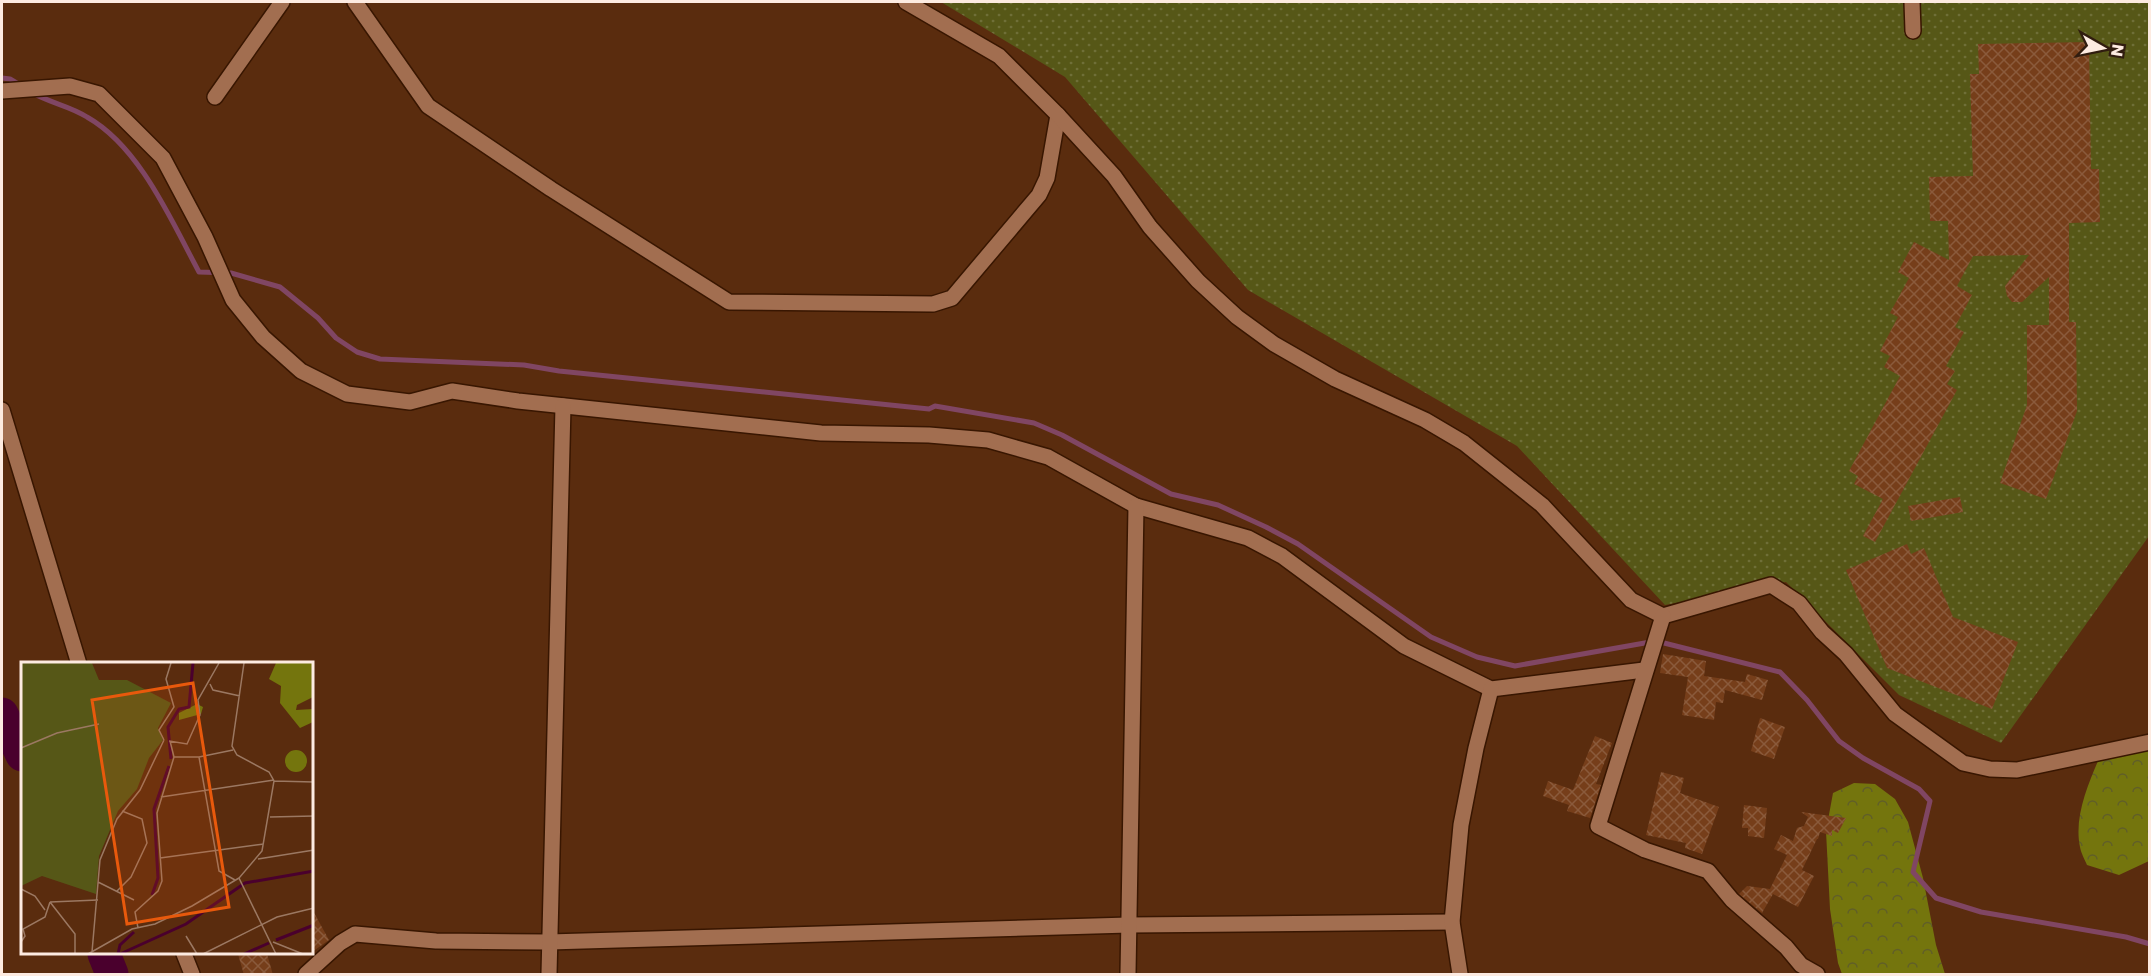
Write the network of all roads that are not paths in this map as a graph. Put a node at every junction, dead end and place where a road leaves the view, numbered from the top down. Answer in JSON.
{"nodes":[{"id":1,"x":282,"y":2,"type":"edge"},
{"id":2,"x":355,"y":2,"type":"edge"},
{"id":3,"x":906,"y":2,"type":"edge"},
{"id":4,"x":1912,"y":2,"type":"edge"},
{"id":5,"x":1913,"y":31,"type":"dead end"},
{"id":6,"x":2,"y":91,"type":"edge"},
{"id":7,"x":215,"y":97,"type":"dead end"},
{"id":8,"x":1058,"y":115,"type":"junction"},
{"id":9,"x":562,"y":406,"type":"junction"},
{"id":10,"x":2,"y":410,"type":"edge"},
{"id":11,"x":1136,"y":506,"type":"junction"},
{"id":12,"x":1663,"y":616,"type":"junction"},
{"id":13,"x":78,"y":662,"type":"edge"},
{"id":14,"x":1644,"y":670,"type":"junction"},
{"id":15,"x":1491,"y":689,"type":"junction"},
{"id":16,"x":2150,"y":742,"type":"edge"},
{"id":17,"x":1452,"y":921,"type":"junction"},
{"id":18,"x":1129,"y":925,"type":"junction"},
{"id":19,"x":549,"y":942,"type":"junction"},
{"id":20,"x":184,"y":955,"type":"edge"},
{"id":21,"x":192,"y":975,"type":"edge"},
{"id":22,"x":306,"y":975,"type":"edge"},
{"id":23,"x":549,"y":975,"type":"edge"},
{"id":24,"x":1128,"y":975,"type":"edge"},
{"id":25,"x":1460,"y":975,"type":"edge"},
{"id":26,"x":1817,"y":975,"type":"edge"}],
"edges":[{"from":1,"to":7,"type":"street"},
{"from":2,"to":8,"type":"street"},
{"from":3,"to":8,"type":"street"},
{"from":4,"to":5,"type":"street"},
{"from":6,"to":9,"type":"street"},
{"from":8,"to":12,"type":"street"},
{"from":9,"to":11,"type":"street"},
{"from":9,"to":19,"type":"street"},
{"from":10,"to":13,"type":"street"},
{"from":11,"to":15,"type":"street"},
{"from":11,"to":18,"type":"street"},
{"from":12,"to":14,"type":"street"},
{"from":12,"to":16,"type":"street"},
{"from":14,"to":15,"type":"street"},
{"from":14,"to":26,"type":"street"},
{"from":15,"to":17,"type":"street"},
{"from":17,"to":18,"type":"street"},
{"from":17,"to":25,"type":"street"},
{"from":18,"to":19,"type":"street"},
{"from":18,"to":24,"type":"street"},
{"from":19,"to":22,"type":"street"},
{"from":19,"to":23,"type":"street"},
{"from":20,"to":21,"type":"street"}]}
